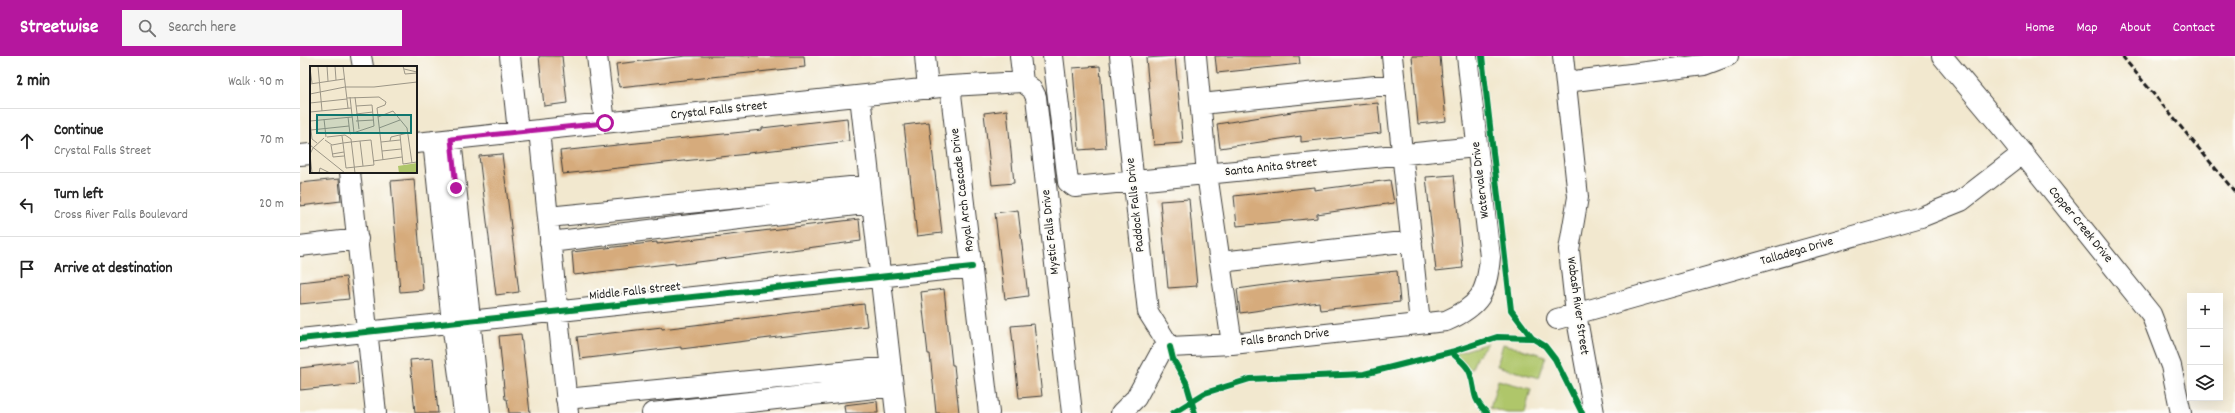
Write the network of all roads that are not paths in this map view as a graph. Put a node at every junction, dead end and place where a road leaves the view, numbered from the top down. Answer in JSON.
{"nodes":[{"id":1,"x":361,"y":56,"type":"edge"},
{"id":2,"x":510,"y":56,"type":"edge"},
{"id":3,"x":597,"y":56,"type":"edge"},
{"id":4,"x":925,"y":56,"type":"edge"},
{"id":5,"x":1020,"y":56,"type":"edge"},
{"id":6,"x":1053,"y":56,"type":"edge"},
{"id":7,"x":1120,"y":56,"type":"edge"},
{"id":8,"x":1196,"y":56,"type":"edge"},
{"id":9,"x":1392,"y":56,"type":"edge"},
{"id":10,"x":1467,"y":56,"type":"edge"},
{"id":11,"x":1563,"y":56,"type":"edge"},
{"id":12,"x":1728,"y":56,"type":"edge"},
{"id":13,"x":1942,"y":56,"type":"edge"},
{"id":14,"x":363,"y":66,"type":"edge"},
{"id":15,"x":1023,"y":82,"type":"junction"},
{"id":16,"x":1566,"y":82,"type":"junction"},
{"id":17,"x":1395,"y":84,"type":"junction"},
{"id":18,"x":950,"y":86,"type":"junction"},
{"id":19,"x":928,"y":89,"type":"junction"},
{"id":20,"x":860,"y":96,"type":"junction"},
{"id":21,"x":1201,"y":104,"type":"junction"},
{"id":22,"x":605,"y":123,"type":"junction"},
{"id":23,"x":539,"y":130,"type":"junction"},
{"id":24,"x":518,"y":132,"type":"junction"},
{"id":25,"x":434,"y":141,"type":"edge"},
{"id":26,"x":1476,"y":147,"type":"junction"},
{"id":27,"x":2022,"y":153,"type":"junction"},
{"id":28,"x":310,"y":154,"type":"edge"},
{"id":29,"x":1403,"y":155,"type":"junction"},
{"id":30,"x":300,"y":156,"type":"edge"},
{"id":31,"x":350,"y":173,"type":"edge"},
{"id":32,"x":1207,"y":174,"type":"junction"},
{"id":33,"x":1133,"y":182,"type":"junction"},
{"id":34,"x":447,"y":189,"type":"junction"},
{"id":35,"x":871,"y":194,"type":"junction"},
{"id":36,"x":548,"y":217,"type":"junction"},
{"id":37,"x":358,"y":239,"type":"junction"},
{"id":38,"x":1412,"y":241,"type":"junction"},
{"id":39,"x":550,"y":242,"type":"junction"},
{"id":40,"x":300,"y":246,"type":"edge"},
{"id":41,"x":1220,"y":262,"type":"junction"},
{"id":42,"x":972,"y":267,"type":"junction"},
{"id":43,"x":880,"y":277,"type":"junction"},
{"id":44,"x":1477,"y":301,"type":"joint"},
{"id":45,"x":558,"y":312,"type":"junction"},
{"id":46,"x":1576,"y":314,"type":"junction"},
{"id":47,"x":1556,"y":319,"type":"dead end"},
{"id":48,"x":471,"y":321,"type":"junction"},
{"id":49,"x":452,"y":323,"type":"junction"},
{"id":50,"x":1420,"y":323,"type":"junction"},
{"id":51,"x":368,"y":332,"type":"junction"},
{"id":52,"x":300,"y":339,"type":"edge"},
{"id":53,"x":1232,"y":344,"type":"junction"},
{"id":54,"x":1170,"y":347,"type":"junction"},
{"id":55,"x":892,"y":376,"type":"junction"},
{"id":56,"x":567,"y":406,"type":"edge"},
{"id":57,"x":376,"y":413,"type":"edge"},
{"id":58,"x":464,"y":413,"type":"edge"},
{"id":59,"x":480,"y":413,"type":"edge"},
{"id":60,"x":652,"y":413,"type":"edge"},
{"id":61,"x":896,"y":413,"type":"edge"},
{"id":62,"x":990,"y":413,"type":"edge"},
{"id":63,"x":1072,"y":413,"type":"edge"},
{"id":64,"x":1121,"y":413,"type":"edge"},
{"id":65,"x":1594,"y":413,"type":"edge"},
{"id":66,"x":2181,"y":413,"type":"edge"}],
"edges":[{"from":1,"to":14,"type":"street"},
{"from":2,"to":24,"type":"street"},
{"from":3,"to":22,"type":"street"},
{"from":4,"to":19,"type":"street"},
{"from":5,"to":15,"type":"street"},
{"from":6,"to":33,"type":"street","name":"Santa Anita Street"},
{"from":7,"to":33,"type":"street","name":"Paddock Falls Drive"},
{"from":8,"to":21,"type":"street"},
{"from":9,"to":17,"type":"street"},
{"from":10,"to":26,"type":"street","name":"Watervale Drive"},
{"from":11,"to":16,"type":"street","name":"Wabash River Street"},
{"from":12,"to":16,"type":"street"},
{"from":13,"to":27,"type":"street","name":"Copper Creek Drive"},
{"from":15,"to":18,"type":"street","name":"Crystal Falls Street"},
{"from":15,"to":63,"type":"street","name":"Mystic Falls Drive"},
{"from":16,"to":46,"type":"street","name":"Wabash River Street"},
{"from":17,"to":21,"type":"street"},
{"from":17,"to":29,"type":"street"},
{"from":18,"to":19,"type":"street","name":"Crystal Falls Street"},
{"from":18,"to":42,"type":"street","name":"Royal Arch Cascade Drive"},
{"from":19,"to":20,"type":"street","name":"Crystal Falls Street"},
{"from":20,"to":22,"type":"street","name":"Crystal Falls Street"},
{"from":20,"to":35,"type":"street"},
{"from":21,"to":32,"type":"street"},
{"from":22,"to":23,"type":"street","name":"Crystal Falls Street"},
{"from":23,"to":24,"type":"street","name":"Crystal Falls Street"},
{"from":23,"to":36,"type":"street"},
{"from":24,"to":25,"type":"street","name":"Crystal Falls Street"},
{"from":25,"to":34,"type":"street"},
{"from":26,"to":29,"type":"street","name":"Santa Anita Street"},
{"from":26,"to":44,"type":"street","name":"Watervale Drive"},
{"from":27,"to":46,"type":"street","name":"Talladega Drive"},
{"from":27,"to":66,"type":"street","name":"Copper Creek Drive"},
{"from":28,"to":30,"type":"street"},
{"from":29,"to":32,"type":"street","name":"Santa Anita Street"},
{"from":29,"to":38,"type":"street"},
{"from":31,"to":37,"type":"street"},
{"from":32,"to":33,"type":"street","name":"Santa Anita Street"},
{"from":32,"to":41,"type":"street"},
{"from":33,"to":54,"type":"street","name":"Paddock Falls Drive"},
{"from":34,"to":48,"type":"street"},
{"from":34,"to":49,"type":"street"},
{"from":35,"to":36,"type":"street"},
{"from":35,"to":39,"type":"street"},
{"from":35,"to":43,"type":"street"},
{"from":36,"to":39,"type":"street"},
{"from":37,"to":40,"type":"street"},
{"from":37,"to":51,"type":"street"},
{"from":38,"to":41,"type":"street"},
{"from":38,"to":50,"type":"street"},
{"from":39,"to":45,"type":"street"},
{"from":41,"to":53,"type":"street"},
{"from":42,"to":43,"type":"street","name":"Middle Falls Street"},
{"from":42,"to":62,"type":"street","name":"Royal Arch Cascade Drive"},
{"from":43,"to":45,"type":"street","name":"Middle Falls Street"},
{"from":43,"to":55,"type":"street"},
{"from":44,"to":50,"type":"street","name":"Falls Branch Drive"},
{"from":45,"to":48,"type":"street","name":"Middle Falls Street"},
{"from":45,"to":56,"type":"street"},
{"from":46,"to":47,"type":"street","name":"Talladega Drive"},
{"from":46,"to":65,"type":"street","name":"Wabash River Street"},
{"from":48,"to":49,"type":"street","name":"Middle Falls Street"},
{"from":48,"to":59,"type":"street"},
{"from":49,"to":51,"type":"street","name":"Middle Falls Street"},
{"from":49,"to":58,"type":"street"},
{"from":50,"to":53,"type":"street","name":"Falls Branch Drive"},
{"from":51,"to":52,"type":"street","name":"Middle Falls Street"},
{"from":51,"to":57,"type":"street"},
{"from":53,"to":54,"type":"street","name":"Falls Branch Drive"},
{"from":54,"to":64,"type":"street"},
{"from":55,"to":56,"type":"street"},
{"from":55,"to":60,"type":"street"},
{"from":55,"to":61,"type":"street"}]}
